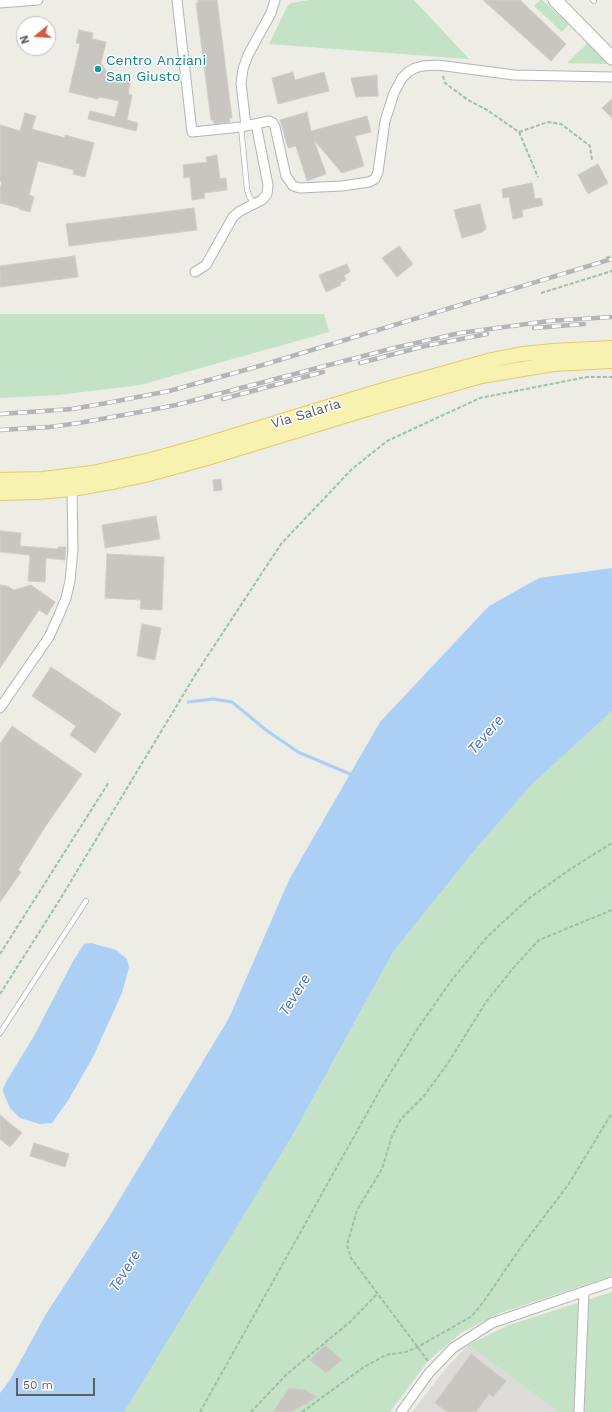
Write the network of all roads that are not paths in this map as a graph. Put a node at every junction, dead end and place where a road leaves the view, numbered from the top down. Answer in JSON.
{"nodes":[{"id":1,"x":38,"y":0,"type":"edge"},
{"id":2,"x":177,"y":0,"type":"edge"},
{"id":3,"x":276,"y":0,"type":"edge"},
{"id":4,"x":555,"y":0,"type":"edge"},
{"id":5,"x":0,"y":3,"type":"edge"},
{"id":6,"x":611,"y":55,"type":"edge"},
{"id":7,"x":612,"y":77,"type":"edge"},
{"id":8,"x":256,"y":124,"type":"junction"},
{"id":9,"x":244,"y":127,"type":"junction"},
{"id":10,"x":254,"y":204,"type":"junction"},
{"id":11,"x":195,"y":272,"type":"dead end"},
{"id":12,"x":612,"y":348,"type":"edge"},
{"id":13,"x":612,"y":361,"type":"edge"},
{"id":14,"x":0,"y":480,"type":"edge"},
{"id":15,"x":72,"y":489,"type":"junction"},
{"id":16,"x":0,"y":493,"type":"edge"},
{"id":17,"x":0,"y":708,"type":"edge"},
{"id":18,"x":86,"y":901,"type":"dead end"},
{"id":19,"x":0,"y":1033,"type":"edge"},
{"id":20,"x":612,"y":1282,"type":"edge"},
{"id":21,"x":584,"y":1292,"type":"junction"},
{"id":22,"x":401,"y":1412,"type":"edge"},
{"id":23,"x":579,"y":1412,"type":"edge"}],
"edges":[{"from":1,"to":5,"type":"street"},
{"from":2,"to":9,"type":"street"},
{"from":3,"to":9,"type":"street"},
{"from":4,"to":6,"type":"street"},
{"from":7,"to":8,"type":"street"},
{"from":8,"to":9,"type":"street"},
{"from":8,"to":10,"type":"street"},
{"from":9,"to":10,"type":"lane"},
{"from":10,"to":11,"type":"street"},
{"from":12,"to":14,"type":"main road","name":"Via Salaria"},
{"from":13,"to":15,"type":"main road","name":"Via Salaria"},
{"from":15,"to":16,"type":"main road","name":"Via Salaria"},
{"from":15,"to":17,"type":"street"},
{"from":18,"to":19,"type":"lane"},
{"from":20,"to":21,"type":"street"},
{"from":21,"to":22,"type":"street"},
{"from":21,"to":23,"type":"street"}]}
